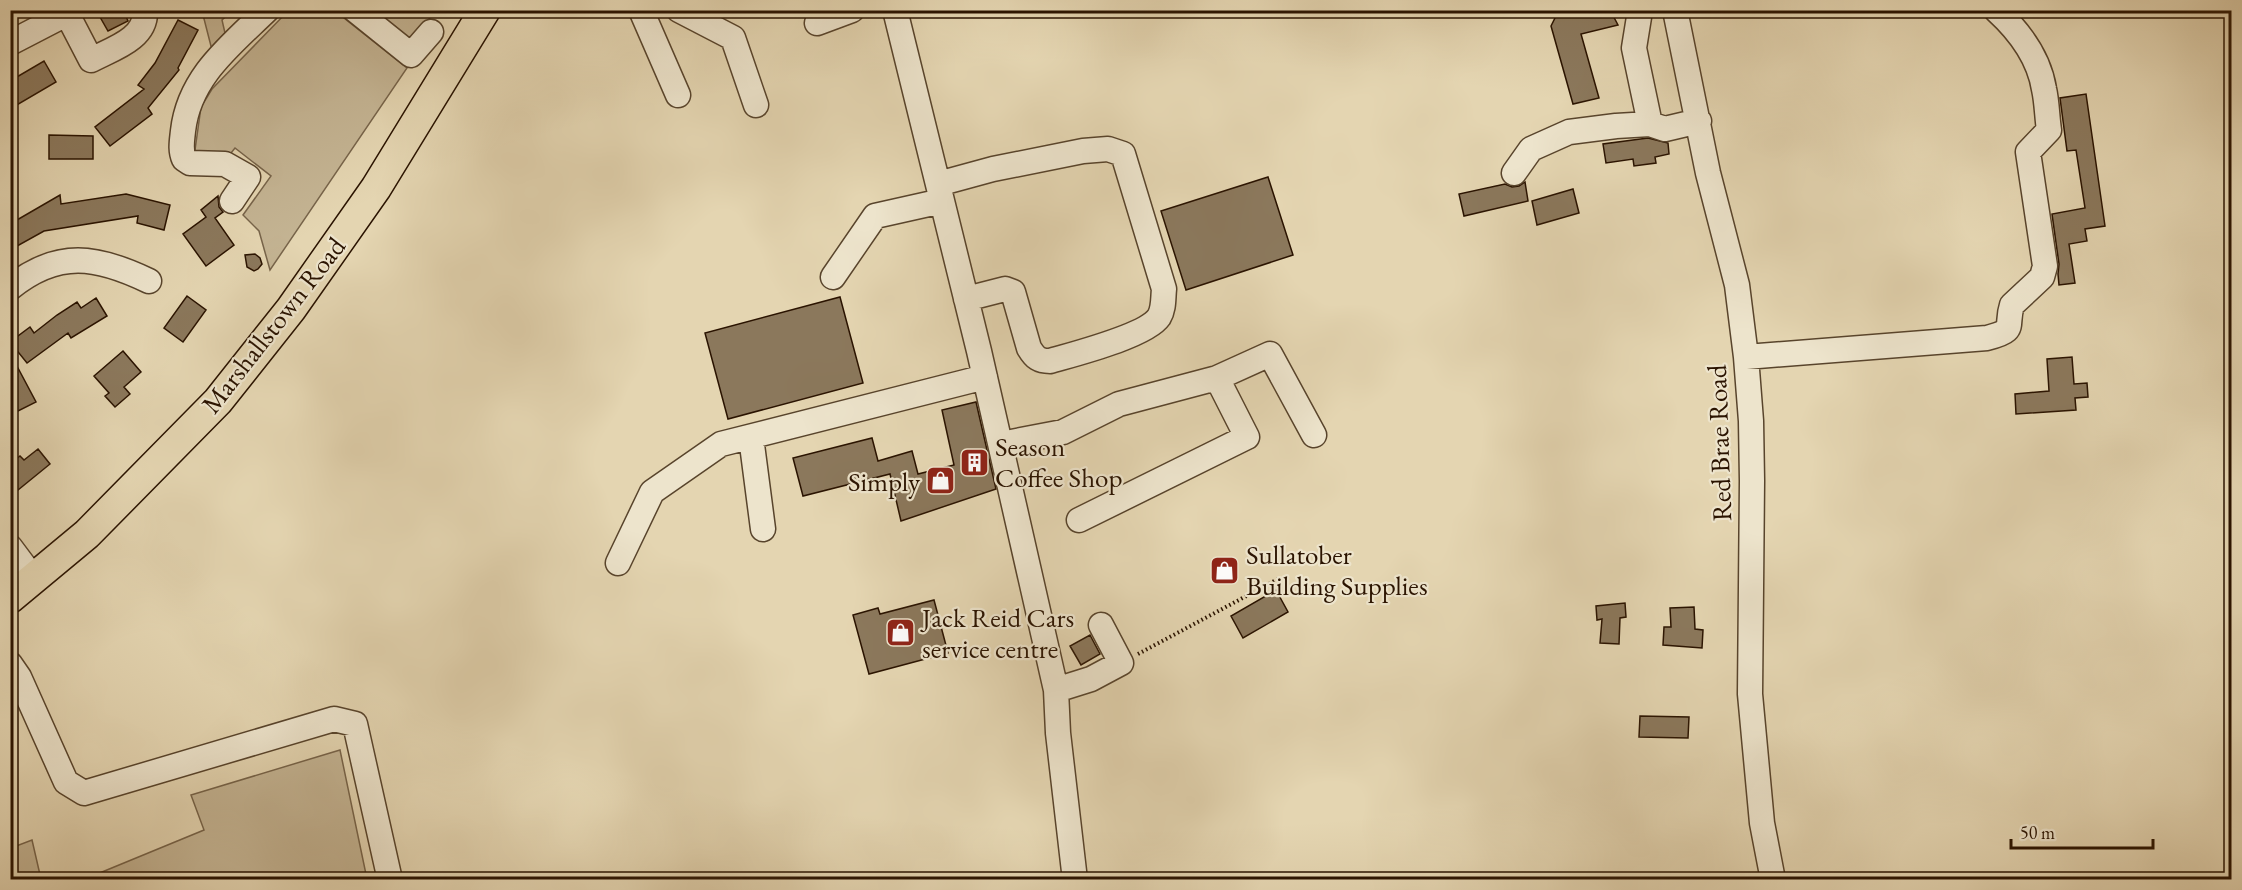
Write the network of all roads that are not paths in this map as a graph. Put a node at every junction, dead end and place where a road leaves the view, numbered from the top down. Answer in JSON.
{"nodes":[{"id":1,"x":146,"y":10,"type":"edge"},
{"id":2,"x":267,"y":10,"type":"edge"},
{"id":3,"x":355,"y":10,"type":"edge"},
{"id":4,"x":484,"y":10,"type":"edge"},
{"id":5,"x":640,"y":10,"type":"edge"},
{"id":6,"x":679,"y":10,"type":"edge"},
{"id":7,"x":852,"y":10,"type":"edge"},
{"id":8,"x":894,"y":10,"type":"edge"},
{"id":9,"x":1637,"y":10,"type":"edge"},
{"id":10,"x":1675,"y":10,"type":"edge"},
{"id":11,"x":1996,"y":10,"type":"edge"},
{"id":12,"x":66,"y":12,"type":"edge"},
{"id":13,"x":817,"y":23,"type":"dead end"},
{"id":14,"x":431,"y":32,"type":"dead end"},
{"id":15,"x":10,"y":43,"type":"edge"},
{"id":16,"x":678,"y":95,"type":"dead end"},
{"id":17,"x":756,"y":105,"type":"dead end"},
{"id":18,"x":1699,"y":121,"type":"junction"},
{"id":19,"x":1650,"y":124,"type":"junction"},
{"id":20,"x":1514,"y":173,"type":"dead end"},
{"id":21,"x":940,"y":193,"type":"junction"},
{"id":22,"x":232,"y":201,"type":"dead end"},
{"id":23,"x":833,"y":277,"type":"dead end"},
{"id":24,"x":149,"y":281,"type":"dead end"},
{"id":25,"x":10,"y":288,"type":"edge"},
{"id":26,"x":966,"y":298,"type":"junction"},
{"id":27,"x":1746,"y":357,"type":"junction"},
{"id":28,"x":985,"y":377,"type":"junction"},
{"id":29,"x":1217,"y":378,"type":"junction"},
{"id":30,"x":1314,"y":435,"type":"dead end"},
{"id":31,"x":751,"y":436,"type":"junction"},
{"id":32,"x":1000,"y":444,"type":"junction"},
{"id":33,"x":1079,"y":520,"type":"dead end"},
{"id":34,"x":763,"y":529,"type":"dead end"},
{"id":35,"x":10,"y":547,"type":"edge"},
{"id":36,"x":618,"y":563,"type":"dead end"},
{"id":37,"x":34,"y":579,"type":"junction"},
{"id":38,"x":10,"y":598,"type":"edge"},
{"id":39,"x":1101,"y":625,"type":"dead end"},
{"id":40,"x":10,"y":664,"type":"edge"},
{"id":41,"x":1056,"y":690,"type":"junction"},
{"id":42,"x":390,"y":879,"type":"edge"},
{"id":43,"x":1075,"y":879,"type":"edge"},
{"id":44,"x":1773,"y":879,"type":"edge"}],
"edges":[{"from":1,"to":12,"type":"street"},
{"from":2,"to":22,"type":"street"},
{"from":3,"to":14,"type":"street"},
{"from":4,"to":37,"type":"main road","name":"Marshallstown Road"},
{"from":5,"to":16,"type":"street"},
{"from":6,"to":17,"type":"street"},
{"from":7,"to":13,"type":"street"},
{"from":8,"to":21,"type":"street"},
{"from":9,"to":19,"type":"street"},
{"from":10,"to":18,"type":"street","name":"Red Brae Road"},
{"from":11,"to":27,"type":"street"},
{"from":12,"to":15,"type":"street"},
{"from":18,"to":19,"type":"street"},
{"from":18,"to":27,"type":"street","name":"Red Brae Road"},
{"from":19,"to":20,"type":"street"},
{"from":21,"to":23,"type":"street"},
{"from":21,"to":26,"type":"street"},
{"from":21,"to":26,"type":"street"},
{"from":24,"to":25,"type":"street"},
{"from":26,"to":28,"type":"street"},
{"from":27,"to":44,"type":"street","name":"Red Brae Road"},
{"from":28,"to":31,"type":"street"},
{"from":28,"to":32,"type":"street"},
{"from":29,"to":30,"type":"street"},
{"from":29,"to":32,"type":"street"},
{"from":29,"to":33,"type":"street"},
{"from":31,"to":34,"type":"street"},
{"from":31,"to":36,"type":"street"},
{"from":32,"to":41,"type":"street"},
{"from":35,"to":37,"type":"street"},
{"from":37,"to":38,"type":"main road","name":"Marshallstown Road"},
{"from":39,"to":41,"type":"street"},
{"from":40,"to":42,"type":"street"},
{"from":41,"to":43,"type":"street"}]}
